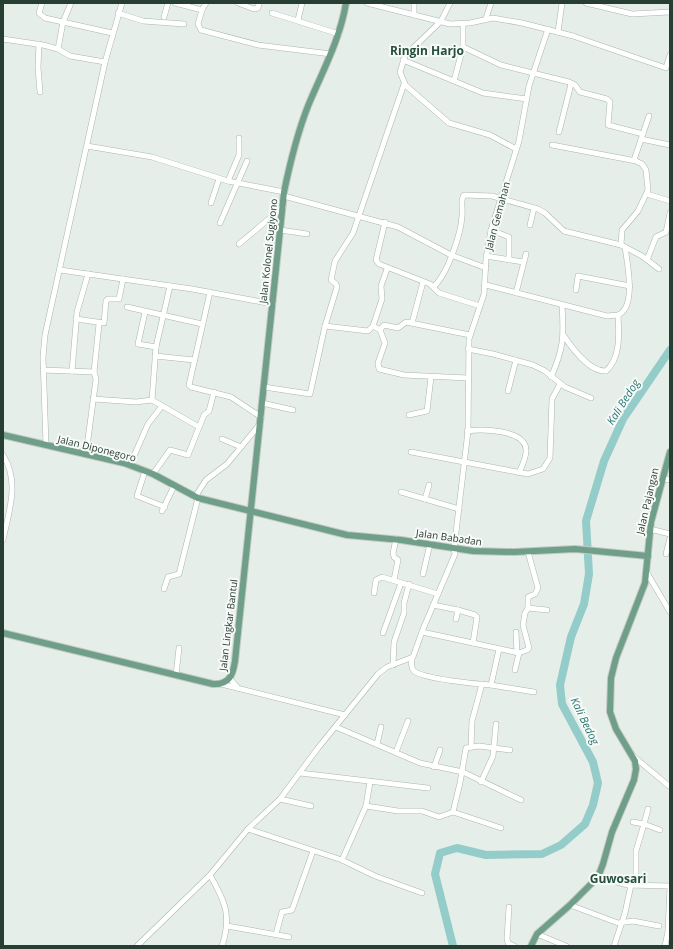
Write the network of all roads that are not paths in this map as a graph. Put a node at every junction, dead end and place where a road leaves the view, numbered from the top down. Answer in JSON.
{"nodes":[{"id":1,"x":42,"y":3,"type":"edge"},
{"id":2,"x":71,"y":3,"type":"edge"},
{"id":3,"x":122,"y":3,"type":"edge"},
{"id":4,"x":168,"y":3,"type":"edge"},
{"id":5,"x":178,"y":3,"type":"edge"},
{"id":6,"x":206,"y":3,"type":"edge"},
{"id":7,"x":238,"y":3,"type":"edge"},
{"id":8,"x":260,"y":3,"type":"edge"},
{"id":9,"x":302,"y":3,"type":"edge"},
{"id":10,"x":346,"y":3,"type":"edge"},
{"id":11,"x":367,"y":3,"type":"edge"},
{"id":12,"x":414,"y":3,"type":"edge"},
{"id":13,"x":450,"y":3,"type":"edge"},
{"id":14,"x":491,"y":3,"type":"edge"},
{"id":15,"x":562,"y":3,"type":"edge"},
{"id":16,"x":586,"y":3,"type":"edge"},
{"id":17,"x":202,"y":10,"type":"junction"},
{"id":18,"x":670,"y":12,"type":"edge"},
{"id":19,"x":118,"y":13,"type":"junction"},
{"id":20,"x":272,"y":13,"type":"dead end"},
{"id":21,"x":414,"y":15,"type":"junction"},
{"id":22,"x":164,"y":17,"type":"dead end"},
{"id":23,"x":486,"y":18,"type":"junction"},
{"id":24,"x":298,"y":20,"type":"junction"},
{"id":25,"x":440,"y":21,"type":"junction"},
{"id":26,"x":63,"y":22,"type":"junction"},
{"id":27,"x":184,"y":24,"type":"dead end"},
{"id":28,"x":463,"y":24,"type":"junction"},
{"id":29,"x":548,"y":30,"type":"junction"},
{"id":30,"x":558,"y":32,"type":"junction"},
{"id":31,"x":112,"y":33,"type":"junction"},
{"id":32,"x":339,"y":34,"type":"junction"},
{"id":33,"x":3,"y":39,"type":"edge"},
{"id":34,"x":39,"y":44,"type":"junction"},
{"id":35,"x":462,"y":47,"type":"junction"},
{"id":36,"x":58,"y":49,"type":"junction"},
{"id":37,"x":331,"y":54,"type":"junction"},
{"id":38,"x":670,"y":55,"type":"edge"},
{"id":39,"x":403,"y":60,"type":"junction"},
{"id":40,"x":105,"y":62,"type":"junction"},
{"id":41,"x":668,"y":68,"type":"edge"},
{"id":42,"x":533,"y":74,"type":"junction"},
{"id":43,"x":454,"y":81,"type":"junction"},
{"id":44,"x":405,"y":84,"type":"junction"},
{"id":45,"x":571,"y":84,"type":"junction"},
{"id":46,"x":40,"y":92,"type":"dead end"},
{"id":47,"x":527,"y":99,"type":"junction"},
{"id":48,"x":649,"y":116,"type":"dead end"},
{"id":49,"x":559,"y":132,"type":"dead end"},
{"id":50,"x":642,"y":136,"type":"junction"},
{"id":51,"x":239,"y":138,"type":"dead end"},
{"id":52,"x":552,"y":145,"type":"dead end"},
{"id":53,"x":670,"y":145,"type":"edge"},
{"id":54,"x":87,"y":146,"type":"junction"},
{"id":55,"x":516,"y":149,"type":"junction"},
{"id":56,"x":634,"y":160,"type":"junction"},
{"id":57,"x":247,"y":161,"type":"dead end"},
{"id":58,"x":219,"y":178,"type":"junction"},
{"id":59,"x":228,"y":181,"type":"junction"},
{"id":60,"x":238,"y":184,"type":"junction"},
{"id":61,"x":284,"y":194,"type":"junction"},
{"id":62,"x":647,"y":194,"type":"junction"},
{"id":63,"x":501,"y":198,"type":"junction"},
{"id":64,"x":670,"y":201,"type":"edge"},
{"id":65,"x":211,"y":203,"type":"dead end"},
{"id":66,"x":282,"y":207,"type":"junction"},
{"id":67,"x":534,"y":208,"type":"junction"},
{"id":68,"x":670,"y":214,"type":"edge"},
{"id":69,"x":358,"y":216,"type":"junction"},
{"id":70,"x":385,"y":222,"type":"junction"},
{"id":71,"x":220,"y":223,"type":"dead end"},
{"id":72,"x":530,"y":225,"type":"dead end"},
{"id":73,"x":280,"y":230,"type":"junction"},
{"id":74,"x":492,"y":230,"type":"junction"},
{"id":75,"x":307,"y":234,"type":"dead end"},
{"id":76,"x":239,"y":244,"type":"dead end"},
{"id":77,"x":623,"y":246,"type":"junction"},
{"id":78,"x":526,"y":254,"type":"dead end"},
{"id":79,"x":451,"y":255,"type":"junction"},
{"id":80,"x":486,"y":256,"type":"junction"},
{"id":81,"x":509,"y":260,"type":"junction"},
{"id":82,"x":647,"y":260,"type":"junction"},
{"id":83,"x":523,"y":262,"type":"junction"},
{"id":84,"x":486,"y":268,"type":"junction"},
{"id":85,"x":387,"y":269,"type":"junction"},
{"id":86,"x":659,"y":269,"type":"dead end"},
{"id":87,"x":60,"y":270,"type":"junction"},
{"id":88,"x":88,"y":274,"type":"junction"},
{"id":89,"x":123,"y":279,"type":"junction"},
{"id":90,"x":423,"y":282,"type":"junction"},
{"id":91,"x":486,"y":285,"type":"junction"},
{"id":92,"x":170,"y":286,"type":"junction"},
{"id":93,"x":630,"y":286,"type":"junction"},
{"id":94,"x":433,"y":287,"type":"junction"},
{"id":95,"x":576,"y":290,"type":"dead end"},
{"id":96,"x":210,"y":292,"type":"junction"},
{"id":97,"x":516,"y":293,"type":"junction"},
{"id":98,"x":273,"y":304,"type":"junction"},
{"id":99,"x":562,"y":305,"type":"junction"},
{"id":100,"x":480,"y":306,"type":"junction"},
{"id":101,"x":127,"y":308,"type":"dead end"},
{"id":102,"x":145,"y":312,"type":"junction"},
{"id":103,"x":618,"y":315,"type":"junction"},
{"id":104,"x":162,"y":316,"type":"junction"},
{"id":105,"x":76,"y":319,"type":"junction"},
{"id":106,"x":412,"y":323,"type":"junction"},
{"id":107,"x":99,"y":324,"type":"junction"},
{"id":108,"x":202,"y":324,"type":"junction"},
{"id":109,"x":325,"y":326,"type":"junction"},
{"id":110,"x":373,"y":326,"type":"junction"},
{"id":111,"x":380,"y":330,"type":"junction"},
{"id":112,"x":470,"y":335,"type":"junction"},
{"id":113,"x":564,"y":336,"type":"junction"},
{"id":114,"x":156,"y":347,"type":"junction"},
{"id":115,"x":468,"y":349,"type":"junction"},
{"id":116,"x":155,"y":356,"type":"junction"},
{"id":117,"x":194,"y":360,"type":"junction"},
{"id":118,"x":516,"y":360,"type":"junction"},
{"id":119,"x":555,"y":368,"type":"junction"},
{"id":120,"x":43,"y":370,"type":"junction"},
{"id":121,"x":72,"y":371,"type":"junction"},
{"id":122,"x":545,"y":371,"type":"junction"},
{"id":123,"x":94,"y":372,"type":"junction"},
{"id":124,"x":431,"y":377,"type":"junction"},
{"id":125,"x":551,"y":377,"type":"junction"},
{"id":126,"x":468,"y":378,"type":"junction"},
{"id":127,"x":560,"y":384,"type":"junction"},
{"id":128,"x":264,"y":387,"type":"junction"},
{"id":129,"x":508,"y":391,"type":"dead end"},
{"id":130,"x":214,"y":392,"type":"junction"},
{"id":131,"x":591,"y":398,"type":"dead end"},
{"id":132,"x":93,"y":399,"type":"junction"},
{"id":133,"x":152,"y":400,"type":"junction"},
{"id":134,"x":262,"y":403,"type":"junction"},
{"id":135,"x":162,"y":406,"type":"junction"},
{"id":136,"x":293,"y":410,"type":"dead end"},
{"id":137,"x":409,"y":415,"type":"dead end"},
{"id":138,"x":261,"y":420,"type":"junction"},
{"id":139,"x":199,"y":427,"type":"junction"},
{"id":140,"x":468,"y":431,"type":"junction"},
{"id":141,"x":3,"y":435,"type":"edge"},
{"id":142,"x":222,"y":439,"type":"dead end"},
{"id":143,"x":46,"y":445,"type":"junction"},
{"id":144,"x":241,"y":447,"type":"junction"},
{"id":145,"x":411,"y":452,"type":"dead end"},
{"id":146,"x":670,"y":452,"type":"edge"},
{"id":147,"x":86,"y":454,"type":"junction"},
{"id":148,"x":3,"y":455,"type":"edge"},
{"id":149,"x":669,"y":459,"type":"edge"},
{"id":150,"x":465,"y":462,"type":"junction"},
{"id":151,"x":130,"y":465,"type":"junction"},
{"id":152,"x":145,"y":471,"type":"junction"},
{"id":153,"x":519,"y":473,"type":"junction"},
{"id":154,"x":154,"y":474,"type":"junction"},
{"id":155,"x":662,"y":478,"type":"junction"},
{"id":156,"x":670,"y":480,"type":"edge"},
{"id":157,"x":429,"y":485,"type":"dead end"},
{"id":158,"x":174,"y":486,"type":"junction"},
{"id":159,"x":401,"y":492,"type":"dead end"},
{"id":160,"x":196,"y":498,"type":"junction"},
{"id":161,"x":425,"y":499,"type":"junction"},
{"id":162,"x":459,"y":509,"type":"junction"},
{"id":163,"x":251,"y":511,"type":"junction"},
{"id":164,"x":650,"y":530,"type":"junction"},
{"id":165,"x":670,"y":534,"type":"edge"},
{"id":166,"x":670,"y":538,"type":"edge"},
{"id":167,"x":396,"y":539,"type":"junction"},
{"id":168,"x":3,"y":540,"type":"edge"},
{"id":169,"x":430,"y":544,"type":"junction"},
{"id":170,"x":454,"y":549,"type":"junction"},
{"id":171,"x":528,"y":552,"type":"junction"},
{"id":172,"x":666,"y":554,"type":"dead end"},
{"id":173,"x":648,"y":556,"type":"junction"},
{"id":174,"x":647,"y":573,"type":"junction"},
{"id":175,"x":423,"y":574,"type":"dead end"},
{"id":176,"x":394,"y":580,"type":"junction"},
{"id":177,"x":401,"y":583,"type":"junction"},
{"id":178,"x":409,"y":584,"type":"junction"},
{"id":179,"x":164,"y":589,"type":"dead end"},
{"id":180,"x":374,"y":592,"type":"dead end"},
{"id":181,"x":438,"y":594,"type":"junction"},
{"id":182,"x":433,"y":605,"type":"junction"},
{"id":183,"x":528,"y":608,"type":"junction"},
{"id":184,"x":458,"y":610,"type":"junction"},
{"id":185,"x":547,"y":610,"type":"dead end"},
{"id":186,"x":670,"y":612,"type":"edge"},
{"id":187,"x":456,"y":619,"type":"dead end"},
{"id":188,"x":422,"y":632,"type":"junction"},
{"id":189,"x":516,"y":632,"type":"dead end"},
{"id":190,"x":383,"y":633,"type":"dead end"},
{"id":191,"x":3,"y":634,"type":"edge"},
{"id":192,"x":473,"y":643,"type":"junction"},
{"id":193,"x":179,"y":648,"type":"dead end"},
{"id":194,"x":499,"y":649,"type":"junction"},
{"id":195,"x":518,"y":653,"type":"junction"},
{"id":196,"x":412,"y":659,"type":"junction"},
{"id":197,"x":393,"y":665,"type":"junction"},
{"id":198,"x":515,"y":670,"type":"dead end"},
{"id":199,"x":176,"y":675,"type":"junction"},
{"id":200,"x":230,"y":679,"type":"junction"},
{"id":201,"x":221,"y":684,"type":"junction"},
{"id":202,"x":482,"y":684,"type":"junction"},
{"id":203,"x":491,"y":685,"type":"junction"},
{"id":204,"x":238,"y":688,"type":"junction"},
{"id":205,"x":534,"y":692,"type":"dead end"},
{"id":206,"x":345,"y":715,"type":"junction"},
{"id":207,"x":408,"y":721,"type":"dead end"},
{"id":208,"x":496,"y":724,"type":"dead end"},
{"id":209,"x":336,"y":727,"type":"junction"},
{"id":210,"x":381,"y":727,"type":"dead end"},
{"id":211,"x":377,"y":744,"type":"junction"},
{"id":212,"x":471,"y":746,"type":"junction"},
{"id":213,"x":494,"y":747,"type":"junction"},
{"id":214,"x":440,"y":750,"type":"dead end"},
{"id":215,"x":510,"y":750,"type":"dead end"},
{"id":216,"x":396,"y":752,"type":"junction"},
{"id":217,"x":633,"y":756,"type":"junction"},
{"id":218,"x":434,"y":767,"type":"junction"},
{"id":219,"x":463,"y":772,"type":"junction"},
{"id":220,"x":300,"y":773,"type":"junction"},
{"id":221,"x":370,"y":782,"type":"junction"},
{"id":222,"x":481,"y":782,"type":"junction"},
{"id":223,"x":669,"y":786,"type":"edge"},
{"id":224,"x":428,"y":788,"type":"dead end"},
{"id":225,"x":280,"y":799,"type":"junction"},
{"id":226,"x":521,"y":800,"type":"dead end"},
{"id":227,"x":311,"y":806,"type":"dead end"},
{"id":228,"x":366,"y":806,"type":"junction"},
{"id":229,"x":648,"y":809,"type":"dead end"},
{"id":230,"x":453,"y":812,"type":"junction"},
{"id":231,"x":633,"y":822,"type":"dead end"},
{"id":232,"x":644,"y":824,"type":"junction"},
{"id":233,"x":501,"y":828,"type":"dead end"},
{"id":234,"x":248,"y":829,"type":"junction"},
{"id":235,"x":660,"y":830,"type":"dead end"},
{"id":236,"x":313,"y":851,"type":"junction"},
{"id":237,"x":342,"y":860,"type":"junction"},
{"id":238,"x":210,"y":875,"type":"junction"},
{"id":239,"x":598,"y":877,"type":"junction"},
{"id":240,"x":634,"y":885,"type":"junction"},
{"id":241,"x":670,"y":886,"type":"edge"},
{"id":242,"x":422,"y":893,"type":"dead end"},
{"id":243,"x":570,"y":905,"type":"junction"},
{"id":244,"x":509,"y":907,"type":"dead end"},
{"id":245,"x":621,"y":923,"type":"junction"},
{"id":246,"x":227,"y":926,"type":"junction"},
{"id":247,"x":659,"y":926,"type":"dead end"},
{"id":248,"x":276,"y":934,"type":"junction"},
{"id":249,"x":537,"y":934,"type":"junction"},
{"id":250,"x":289,"y":937,"type":"dead end"},
{"id":251,"x":507,"y":939,"type":"junction"},
{"id":252,"x":137,"y":946,"type":"edge"},
{"id":253,"x":222,"y":946,"type":"edge"},
{"id":254,"x":505,"y":946,"type":"edge"},
{"id":255,"x":514,"y":946,"type":"edge"},
{"id":256,"x":531,"y":946,"type":"edge"},
{"id":257,"x":566,"y":946,"type":"edge"},
{"id":258,"x":614,"y":946,"type":"edge"},
{"id":259,"x":665,"y":946,"type":"edge"}],
"edges":[{"from":1,"to":26,"type":"street"},
{"from":2,"to":26,"type":"street"},
{"from":3,"to":19,"type":"street"},
{"from":4,"to":22,"type":"street"},
{"from":5,"to":17,"type":"street"},
{"from":6,"to":17,"type":"street"},
{"from":7,"to":8,"type":"street"},
{"from":9,"to":24,"type":"street"},
{"from":10,"to":32,"type":"main road","name":"Jalan Kolonel Sugiyono"},
{"from":11,"to":21,"type":"street"},
{"from":12,"to":21,"type":"street"},
{"from":13,"to":25,"type":"street"},
{"from":14,"to":23,"type":"street"},
{"from":15,"to":30,"type":"street"},
{"from":16,"to":18,"type":"street"},
{"from":17,"to":37,"type":"street"},
{"from":19,"to":27,"type":"street"},
{"from":19,"to":31,"type":"street"},
{"from":20,"to":24,"type":"street"},
{"from":21,"to":25,"type":"street"},
{"from":23,"to":28,"type":"street"},
{"from":23,"to":29,"type":"street"},
{"from":24,"to":32,"type":"street"},
{"from":25,"to":28,"type":"street"},
{"from":25,"to":39,"type":"street"},
{"from":26,"to":31,"type":"street"},
{"from":26,"to":36,"type":"street"},
{"from":28,"to":35,"type":"street"},
{"from":29,"to":30,"type":"street"},
{"from":29,"to":42,"type":"street","name":"Jalan Gemahan"},
{"from":30,"to":41,"type":"street"},
{"from":31,"to":40,"type":"street"},
{"from":32,"to":37,"type":"main road","name":"Jalan Kolonel Sugiyono"},
{"from":33,"to":34,"type":"street"},
{"from":34,"to":36,"type":"street"},
{"from":34,"to":46,"type":"street"},
{"from":35,"to":42,"type":"street"},
{"from":35,"to":43,"type":"street"},
{"from":36,"to":40,"type":"street"},
{"from":37,"to":61,"type":"main road","name":"Jalan Kolonel Sugiyono"},
{"from":38,"to":41,"type":"street"},
{"from":39,"to":43,"type":"street"},
{"from":39,"to":44,"type":"street"},
{"from":40,"to":54,"type":"street"},
{"from":42,"to":45,"type":"street"},
{"from":42,"to":47,"type":"street","name":"Jalan Gemahan"},
{"from":43,"to":47,"type":"street"},
{"from":44,"to":55,"type":"street"},
{"from":44,"to":69,"type":"street"},
{"from":45,"to":49,"type":"street"},
{"from":45,"to":50,"type":"street"},
{"from":47,"to":55,"type":"street","name":"Jalan Gemahan"},
{"from":48,"to":50,"type":"street"},
{"from":50,"to":53,"type":"street"},
{"from":50,"to":56,"type":"street"},
{"from":51,"to":59,"type":"street"},
{"from":52,"to":56,"type":"street"},
{"from":54,"to":58,"type":"street"},
{"from":54,"to":87,"type":"street"},
{"from":55,"to":63,"type":"street","name":"Jalan Gemahan"},
{"from":56,"to":62,"type":"street"},
{"from":57,"to":60,"type":"street"},
{"from":58,"to":59,"type":"street"},
{"from":58,"to":65,"type":"street"},
{"from":59,"to":60,"type":"street"},
{"from":60,"to":61,"type":"street"},
{"from":60,"to":71,"type":"street"},
{"from":61,"to":66,"type":"main road","name":"Jalan Kolonel Sugiyono"},
{"from":61,"to":69,"type":"street"},
{"from":62,"to":64,"type":"street"},
{"from":62,"to":77,"type":"street"},
{"from":63,"to":67,"type":"street"},
{"from":63,"to":74,"type":"street","name":"Jalan Gemahan"},
{"from":63,"to":79,"type":"street"},
{"from":66,"to":73,"type":"main road","name":"Jalan Kolonel Sugiyono"},
{"from":66,"to":76,"type":"street"},
{"from":67,"to":72,"type":"street"},
{"from":67,"to":77,"type":"street"},
{"from":68,"to":82,"type":"street"},
{"from":69,"to":70,"type":"street"},
{"from":69,"to":109,"type":"street"},
{"from":70,"to":79,"type":"street"},
{"from":70,"to":85,"type":"street"},
{"from":73,"to":75,"type":"street"},
{"from":73,"to":98,"type":"main road","name":"Jalan Kolonel Sugiyono"},
{"from":74,"to":80,"type":"street","name":"Jalan Gemahan"},
{"from":74,"to":81,"type":"street"},
{"from":77,"to":82,"type":"street"},
{"from":77,"to":93,"type":"street"},
{"from":78,"to":83,"type":"street"},
{"from":79,"to":84,"type":"street"},
{"from":79,"to":94,"type":"street"},
{"from":80,"to":81,"type":"street"},
{"from":80,"to":84,"type":"street","name":"Jalan Gemahan"},
{"from":81,"to":83,"type":"street"},
{"from":82,"to":86,"type":"street"},
{"from":83,"to":97,"type":"street"},
{"from":84,"to":91,"type":"street","name":"Jalan Gemahan"},
{"from":85,"to":90,"type":"street"},
{"from":85,"to":110,"type":"street"},
{"from":87,"to":88,"type":"street"},
{"from":87,"to":120,"type":"street"},
{"from":88,"to":89,"type":"street"},
{"from":88,"to":105,"type":"street"},
{"from":89,"to":92,"type":"street"},
{"from":89,"to":107,"type":"street"},
{"from":90,"to":94,"type":"street"},
{"from":90,"to":106,"type":"street"},
{"from":91,"to":97,"type":"street"},
{"from":91,"to":100,"type":"street","name":"Jalan Gemahan"},
{"from":92,"to":96,"type":"street"},
{"from":92,"to":104,"type":"street"},
{"from":93,"to":95,"type":"street"},
{"from":93,"to":103,"type":"street"},
{"from":94,"to":100,"type":"street"},
{"from":96,"to":98,"type":"street"},
{"from":96,"to":108,"type":"street"},
{"from":97,"to":99,"type":"street"},
{"from":98,"to":128,"type":"main road","name":"Jalan Kolonel Sugiyono"},
{"from":99,"to":103,"type":"street"},
{"from":99,"to":113,"type":"street"},
{"from":100,"to":112,"type":"street","name":"Jalan Gemahan"},
{"from":101,"to":102,"type":"street"},
{"from":102,"to":104,"type":"street"},
{"from":102,"to":114,"type":"street"},
{"from":103,"to":113,"type":"street"},
{"from":104,"to":108,"type":"street"},
{"from":104,"to":114,"type":"street"},
{"from":105,"to":107,"type":"street"},
{"from":105,"to":121,"type":"street"},
{"from":106,"to":111,"type":"street"},
{"from":106,"to":112,"type":"street"},
{"from":107,"to":123,"type":"street"},
{"from":108,"to":117,"type":"street"},
{"from":109,"to":110,"type":"street"},
{"from":109,"to":128,"type":"street"},
{"from":110,"to":111,"type":"street"},
{"from":111,"to":124,"type":"street"},
{"from":112,"to":115,"type":"street","name":"Jalan Gemahan"},
{"from":113,"to":119,"type":"street"},
{"from":114,"to":116,"type":"street"},
{"from":115,"to":118,"type":"street"},
{"from":115,"to":126,"type":"street","name":"Jalan Gemahan"},
{"from":116,"to":117,"type":"street"},
{"from":116,"to":133,"type":"street"},
{"from":117,"to":130,"type":"street"},
{"from":118,"to":122,"type":"street"},
{"from":118,"to":129,"type":"street"},
{"from":119,"to":122,"type":"street"},
{"from":119,"to":125,"type":"street"},
{"from":120,"to":121,"type":"street"},
{"from":120,"to":143,"type":"street"},
{"from":121,"to":123,"type":"street"},
{"from":122,"to":125,"type":"street"},
{"from":123,"to":132,"type":"street"},
{"from":124,"to":126,"type":"street"},
{"from":124,"to":137,"type":"street"},
{"from":125,"to":127,"type":"street"},
{"from":126,"to":140,"type":"street","name":"Jalan Gemahan"},
{"from":127,"to":131,"type":"street"},
{"from":127,"to":153,"type":"street"},
{"from":128,"to":134,"type":"main road","name":"Jalan Kolonel Sugiyono"},
{"from":130,"to":138,"type":"street"},
{"from":130,"to":139,"type":"street"},
{"from":132,"to":133,"type":"street"},
{"from":132,"to":147,"type":"street"},
{"from":133,"to":135,"type":"street"},
{"from":134,"to":136,"type":"street"},
{"from":134,"to":138,"type":"main road","name":"Jalan Kolonel Sugiyono"},
{"from":135,"to":139,"type":"street"},
{"from":135,"to":151,"type":"street"},
{"from":138,"to":144,"type":"street"},
{"from":138,"to":163,"type":"main road","name":"Jalan Kolonel Sugiyono"},
{"from":139,"to":154,"type":"street"},
{"from":140,"to":150,"type":"street","name":"Jalan Gemahan"},
{"from":140,"to":153,"type":"street"},
{"from":141,"to":143,"type":"main road","name":"Jalan Diponegoro"},
{"from":142,"to":144,"type":"street"},
{"from":143,"to":147,"type":"main road","name":"Jalan Diponegoro"},
{"from":144,"to":160,"type":"street"},
{"from":145,"to":150,"type":"street"},
{"from":146,"to":149,"type":"main road","name":"Jalan Pajangan"},
{"from":147,"to":151,"type":"main road","name":"Jalan Diponegoro"},
{"from":148,"to":168,"type":"street"},
{"from":149,"to":155,"type":"main road","name":"Jalan Pajangan"},
{"from":150,"to":153,"type":"street"},
{"from":150,"to":162,"type":"street","name":"Jalan Gemahan"},
{"from":151,"to":152,"type":"main road","name":"Jalan Diponegoro"},
{"from":152,"to":154,"type":"main road","name":"Jalan Diponegoro"},
{"from":152,"to":158,"type":"street"},
{"from":154,"to":158,"type":"main road","name":"Jalan Diponegoro"},
{"from":155,"to":156,"type":"street"},
{"from":155,"to":164,"type":"main road","name":"Jalan Pajangan"},
{"from":157,"to":161,"type":"street"},
{"from":158,"to":160,"type":"main road","name":"Jalan Diponegoro"},
{"from":159,"to":161,"type":"street"},
{"from":160,"to":163,"type":"main road","name":"Jalan Diponegoro"},
{"from":160,"to":179,"type":"street"},
{"from":161,"to":162,"type":"street"},
{"from":162,"to":170,"type":"street","name":"Jalan Gemahan"},
{"from":163,"to":167,"type":"main road","name":"Jalan Babadan"},
{"from":163,"to":200,"type":"main road","name":"Jalan Lingkar Bantul"},
{"from":164,"to":165,"type":"street"},
{"from":164,"to":173,"type":"main road","name":"Jalan Pajangan"},
{"from":166,"to":172,"type":"street"},
{"from":167,"to":169,"type":"main road","name":"Jalan Babadan"},
{"from":167,"to":176,"type":"street"},
{"from":169,"to":170,"type":"main road","name":"Jalan Babadan"},
{"from":169,"to":175,"type":"street"},
{"from":170,"to":171,"type":"main road","name":"Jalan Babadan"},
{"from":170,"to":181,"type":"street","name":"Jalan Gemahan"},
{"from":171,"to":173,"type":"main road","name":"Jalan Babadan"},
{"from":171,"to":183,"type":"street"},
{"from":173,"to":174,"type":"main road","name":"Jalan Pajangan"},
{"from":174,"to":186,"type":"street"},
{"from":174,"to":217,"type":"main road","name":"Jalan Pajangan"},
{"from":176,"to":177,"type":"street"},
{"from":176,"to":180,"type":"street"},
{"from":177,"to":178,"type":"street"},
{"from":177,"to":190,"type":"street"},
{"from":178,"to":181,"type":"street"},
{"from":178,"to":197,"type":"street"},
{"from":181,"to":182,"type":"street","name":"Jalan Gemahan"},
{"from":182,"to":184,"type":"street"},
{"from":182,"to":188,"type":"street","name":"Jalan Gemahan"},
{"from":183,"to":185,"type":"street"},
{"from":183,"to":195,"type":"street"},
{"from":184,"to":187,"type":"street"},
{"from":184,"to":192,"type":"street"},
{"from":188,"to":192,"type":"street"},
{"from":188,"to":196,"type":"street","name":"Jalan Gemahan"},
{"from":189,"to":195,"type":"street"},
{"from":191,"to":199,"type":"main road","name":"Jalan Lingkar Bantul"},
{"from":192,"to":194,"type":"street"},
{"from":193,"to":199,"type":"street"},
{"from":194,"to":195,"type":"street"},
{"from":194,"to":203,"type":"street"},
{"from":195,"to":198,"type":"street"},
{"from":196,"to":197,"type":"street"},
{"from":196,"to":202,"type":"street"},
{"from":197,"to":206,"type":"street"},
{"from":199,"to":201,"type":"main road","name":"Jalan Lingkar Bantul"},
{"from":200,"to":201,"type":"main road","name":"Jalan Lingkar Bantul"},
{"from":200,"to":204,"type":"street"},
{"from":201,"to":204,"type":"street"},
{"from":202,"to":203,"type":"street"},
{"from":202,"to":212,"type":"street"},
{"from":203,"to":205,"type":"street"},
{"from":204,"to":206,"type":"street"},
{"from":206,"to":209,"type":"street"},
{"from":207,"to":216,"type":"street"},
{"from":208,"to":213,"type":"street"},
{"from":209,"to":211,"type":"street"},
{"from":209,"to":220,"type":"street"},
{"from":210,"to":211,"type":"street"},
{"from":211,"to":216,"type":"street"},
{"from":212,"to":213,"type":"street"},
{"from":212,"to":219,"type":"street"},
{"from":213,"to":215,"type":"street"},
{"from":213,"to":222,"type":"street"},
{"from":214,"to":218,"type":"street"},
{"from":216,"to":218,"type":"street"},
{"from":217,"to":223,"type":"street"},
{"from":217,"to":239,"type":"main road"},
{"from":218,"to":219,"type":"street"},
{"from":219,"to":222,"type":"street"},
{"from":219,"to":230,"type":"street"},
{"from":220,"to":221,"type":"street"},
{"from":220,"to":225,"type":"street"},
{"from":221,"to":224,"type":"street"},
{"from":221,"to":228,"type":"street"},
{"from":222,"to":226,"type":"street"},
{"from":225,"to":227,"type":"street"},
{"from":225,"to":234,"type":"street"},
{"from":228,"to":230,"type":"street"},
{"from":228,"to":237,"type":"street"},
{"from":229,"to":232,"type":"street"},
{"from":230,"to":233,"type":"street"},
{"from":231,"to":232,"type":"street"},
{"from":232,"to":235,"type":"street"},
{"from":232,"to":240,"type":"street"},
{"from":234,"to":236,"type":"street"},
{"from":234,"to":238,"type":"street"},
{"from":236,"to":237,"type":"street"},
{"from":236,"to":248,"type":"street"},
{"from":237,"to":242,"type":"street"},
{"from":238,"to":246,"type":"street"},
{"from":238,"to":252,"type":"street"},
{"from":239,"to":240,"type":"street"},
{"from":239,"to":243,"type":"main road"},
{"from":240,"to":241,"type":"street"},
{"from":240,"to":245,"type":"street"},
{"from":241,"to":259,"type":"street"},
{"from":243,"to":245,"type":"street"},
{"from":243,"to":249,"type":"main road"},
{"from":244,"to":251,"type":"street"},
{"from":245,"to":247,"type":"street"},
{"from":245,"to":258,"type":"street"},
{"from":246,"to":248,"type":"street"},
{"from":246,"to":253,"type":"street"},
{"from":248,"to":250,"type":"street"},
{"from":249,"to":256,"type":"main road"},
{"from":249,"to":257,"type":"street"},
{"from":251,"to":254,"type":"street"},
{"from":251,"to":255,"type":"street"}]}
